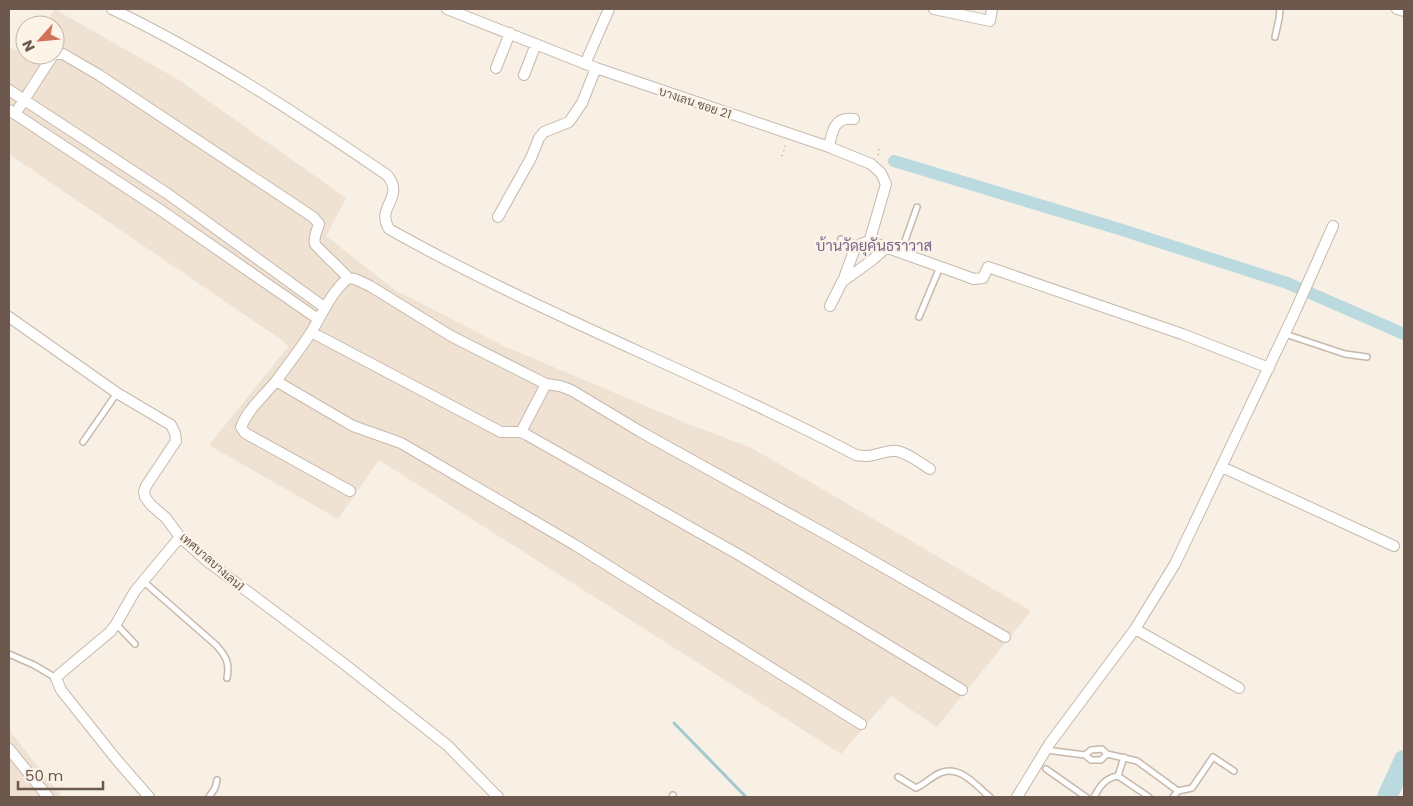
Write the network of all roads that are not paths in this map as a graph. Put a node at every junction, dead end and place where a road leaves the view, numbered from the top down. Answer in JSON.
{"nodes":[{"id":1,"x":112,"y":9,"type":"edge"},
{"id":2,"x":447,"y":9,"type":"edge"},
{"id":3,"x":609,"y":9,"type":"edge"},
{"id":4,"x":934,"y":9,"type":"edge"},
{"id":5,"x":992,"y":9,"type":"edge"},
{"id":6,"x":1280,"y":9,"type":"edge"},
{"id":7,"x":1397,"y":9,"type":"edge"},
{"id":8,"x":1404,"y":11,"type":"edge"},
{"id":9,"x":510,"y":33,"type":"junction"},
{"id":10,"x":1275,"y":37,"type":"dead end"},
{"id":11,"x":536,"y":44,"type":"junction"},
{"id":12,"x":65,"y":55,"type":"edge"},
{"id":13,"x":586,"y":64,"type":"junction"},
{"id":14,"x":47,"y":65,"type":"edge"},
{"id":15,"x":496,"y":68,"type":"dead end"},
{"id":16,"x":596,"y":68,"type":"junction"},
{"id":17,"x":524,"y":75,"type":"dead end"},
{"id":18,"x":9,"y":90,"type":"edge"},
{"id":19,"x":24,"y":99,"type":"junction"},
{"id":20,"x":12,"y":112,"type":"edge"},
{"id":21,"x":854,"y":119,"type":"dead end"},
{"id":22,"x":98,"y":148,"type":"junction"},
{"id":23,"x":829,"y":148,"type":"junction"},
{"id":24,"x":88,"y":162,"type":"junction"},
{"id":25,"x":168,"y":194,"type":"junction"},
{"id":26,"x":918,"y":207,"type":"dead end"},
{"id":27,"x":158,"y":209,"type":"junction"},
{"id":28,"x":498,"y":217,"type":"dead end"},
{"id":29,"x":1333,"y":226,"type":"dead end"},
{"id":30,"x":871,"y":238,"type":"junction"},
{"id":31,"x":841,"y":239,"type":"dead end"},
{"id":32,"x":239,"y":244,"type":"junction"},
{"id":33,"x":857,"y":246,"type":"junction"},
{"id":34,"x":887,"y":247,"type":"junction"},
{"id":35,"x":901,"y":252,"type":"junction"},
{"id":36,"x":228,"y":258,"type":"junction"},
{"id":37,"x":941,"y":267,"type":"junction"},
{"id":38,"x":348,"y":278,"type":"junction"},
{"id":39,"x":842,"y":282,"type":"junction"},
{"id":40,"x":830,"y":306,"type":"dead end"},
{"id":41,"x":324,"y":307,"type":"junction"},
{"id":42,"x":9,"y":318,"type":"edge"},
{"id":43,"x":919,"y":318,"type":"dead end"},
{"id":44,"x":318,"y":319,"type":"junction"},
{"id":45,"x":311,"y":332,"type":"junction"},
{"id":46,"x":1285,"y":334,"type":"junction"},
{"id":47,"x":1367,"y":357,"type":"dead end"},
{"id":48,"x":1269,"y":368,"type":"junction"},
{"id":49,"x":276,"y":381,"type":"junction"},
{"id":50,"x":546,"y":384,"type":"junction"},
{"id":51,"x":117,"y":393,"type":"junction"},
{"id":52,"x":520,"y":432,"type":"junction"},
{"id":53,"x":82,"y":442,"type":"dead end"},
{"id":54,"x":1222,"y":467,"type":"junction"},
{"id":55,"x":930,"y":469,"type":"dead end"},
{"id":56,"x":350,"y":491,"type":"dead end"},
{"id":57,"x":180,"y":537,"type":"junction"},
{"id":58,"x":1394,"y":546,"type":"dead end"},
{"id":59,"x":143,"y":581,"type":"junction"},
{"id":60,"x":116,"y":624,"type":"junction"},
{"id":61,"x":1135,"y":629,"type":"junction"},
{"id":62,"x":1005,"y":637,"type":"dead end"},
{"id":63,"x":135,"y":644,"type":"dead end"},
{"id":64,"x":9,"y":654,"type":"edge"},
{"id":65,"x":56,"y":678,"type":"junction"},
{"id":66,"x":227,"y":678,"type":"dead end"},
{"id":67,"x":1239,"y":688,"type":"dead end"},
{"id":68,"x":962,"y":690,"type":"dead end"},
{"id":69,"x":861,"y":724,"type":"dead end"},
{"id":70,"x":9,"y":749,"type":"edge"},
{"id":71,"x":1046,"y":750,"type":"junction"},
{"id":72,"x":1107,"y":754,"type":"junction"},
{"id":73,"x":1085,"y":756,"type":"junction"},
{"id":74,"x":1124,"y":757,"type":"junction"},
{"id":75,"x":1046,"y":769,"type":"dead end"},
{"id":76,"x":1234,"y":771,"type":"dead end"},
{"id":77,"x":1118,"y":776,"type":"junction"},
{"id":78,"x":898,"y":777,"type":"dead end"},
{"id":79,"x":217,"y":780,"type":"dead end"},
{"id":80,"x":1178,"y":791,"type":"junction"},
{"id":81,"x":48,"y":797,"type":"edge"},
{"id":82,"x":148,"y":797,"type":"edge"},
{"id":83,"x":209,"y":797,"type":"edge"},
{"id":84,"x":497,"y":797,"type":"edge"},
{"id":85,"x":990,"y":797,"type":"edge"},
{"id":86,"x":1017,"y":797,"type":"edge"},
{"id":87,"x":1086,"y":797,"type":"edge"},
{"id":88,"x":1094,"y":797,"type":"edge"},
{"id":89,"x":1149,"y":797,"type":"edge"},
{"id":90,"x":1173,"y":797,"type":"edge"}],
"edges":[{"from":1,"to":55,"type":"street"},
{"from":2,"to":9,"type":"street","name":"บางเลน ซอย 21"},
{"from":3,"to":13,"type":"street"},
{"from":4,"to":5,"type":"street"},
{"from":6,"to":10,"type":"lane"},
{"from":7,"to":8,"type":"street"},
{"from":9,"to":11,"type":"street","name":"บางเลน ซอย 21"},
{"from":9,"to":15,"type":"street"},
{"from":11,"to":13,"type":"street","name":"บางเลน ซอย 21"},
{"from":11,"to":17,"type":"street"},
{"from":12,"to":38,"type":"street"},
{"from":13,"to":16,"type":"street","name":"บางเลน ซอย 21"},
{"from":14,"to":19,"type":"street"},
{"from":16,"to":23,"type":"street","name":"บางเลน ซอย 21"},
{"from":16,"to":28,"type":"street"},
{"from":18,"to":19,"type":"street"},
{"from":19,"to":20,"type":"street"},
{"from":19,"to":22,"type":"street"},
{"from":20,"to":24,"type":"street"},
{"from":21,"to":23,"type":"street"},
{"from":22,"to":24,"type":"street"},
{"from":22,"to":25,"type":"street"},
{"from":23,"to":30,"type":"street","name":"บางเลน ซอย 21"},
{"from":24,"to":27,"type":"street"},
{"from":25,"to":27,"type":"street"},
{"from":25,"to":32,"type":"street"},
{"from":26,"to":35,"type":"lane"},
{"from":27,"to":36,"type":"street"},
{"from":29,"to":46,"type":"street"},
{"from":30,"to":33,"type":"street"},
{"from":30,"to":34,"type":"street"},
{"from":31,"to":33,"type":"lane"},
{"from":32,"to":36,"type":"street"},
{"from":32,"to":41,"type":"street"},
{"from":33,"to":39,"type":"street"},
{"from":34,"to":35,"type":"street"},
{"from":34,"to":39,"type":"street"},
{"from":35,"to":37,"type":"street"},
{"from":36,"to":44,"type":"street"},
{"from":37,"to":43,"type":"lane"},
{"from":37,"to":48,"type":"street"},
{"from":38,"to":41,"type":"street"},
{"from":38,"to":50,"type":"street"},
{"from":39,"to":40,"type":"street"},
{"from":41,"to":44,"type":"street"},
{"from":42,"to":51,"type":"street","name":"เทศบาลบางเลน1"},
{"from":44,"to":45,"type":"street"},
{"from":45,"to":49,"type":"street"},
{"from":45,"to":52,"type":"street"},
{"from":46,"to":47,"type":"lane"},
{"from":46,"to":48,"type":"street"},
{"from":48,"to":54,"type":"street"},
{"from":49,"to":56,"type":"street"},
{"from":49,"to":69,"type":"street"},
{"from":50,"to":52,"type":"street"},
{"from":50,"to":62,"type":"street"},
{"from":51,"to":53,"type":"lane"},
{"from":51,"to":57,"type":"street","name":"เทศบาลบางเลน1"},
{"from":52,"to":68,"type":"street"},
{"from":54,"to":58,"type":"street"},
{"from":54,"to":61,"type":"street"},
{"from":57,"to":59,"type":"street"},
{"from":57,"to":84,"type":"street","name":"เทศบาลบางเลน1"},
{"from":59,"to":60,"type":"street"},
{"from":59,"to":66,"type":"lane"},
{"from":60,"to":63,"type":"lane"},
{"from":60,"to":65,"type":"street"},
{"from":61,"to":67,"type":"street"},
{"from":61,"to":71,"type":"street"},
{"from":64,"to":65,"type":"lane"},
{"from":65,"to":82,"type":"street"},
{"from":70,"to":81,"type":"street"},
{"from":71,"to":73,"type":"lane"},
{"from":71,"to":86,"type":"street"},
{"from":72,"to":73,"type":"lane"},
{"from":72,"to":73,"type":"lane"},
{"from":72,"to":74,"type":"lane"},
{"from":74,"to":77,"type":"lane"},
{"from":74,"to":80,"type":"lane"},
{"from":75,"to":87,"type":"lane"},
{"from":76,"to":80,"type":"lane"},
{"from":77,"to":88,"type":"lane"},
{"from":77,"to":89,"type":"lane"},
{"from":78,"to":85,"type":"lane"},
{"from":79,"to":83,"type":"lane"},
{"from":80,"to":90,"type":"lane"}]}
